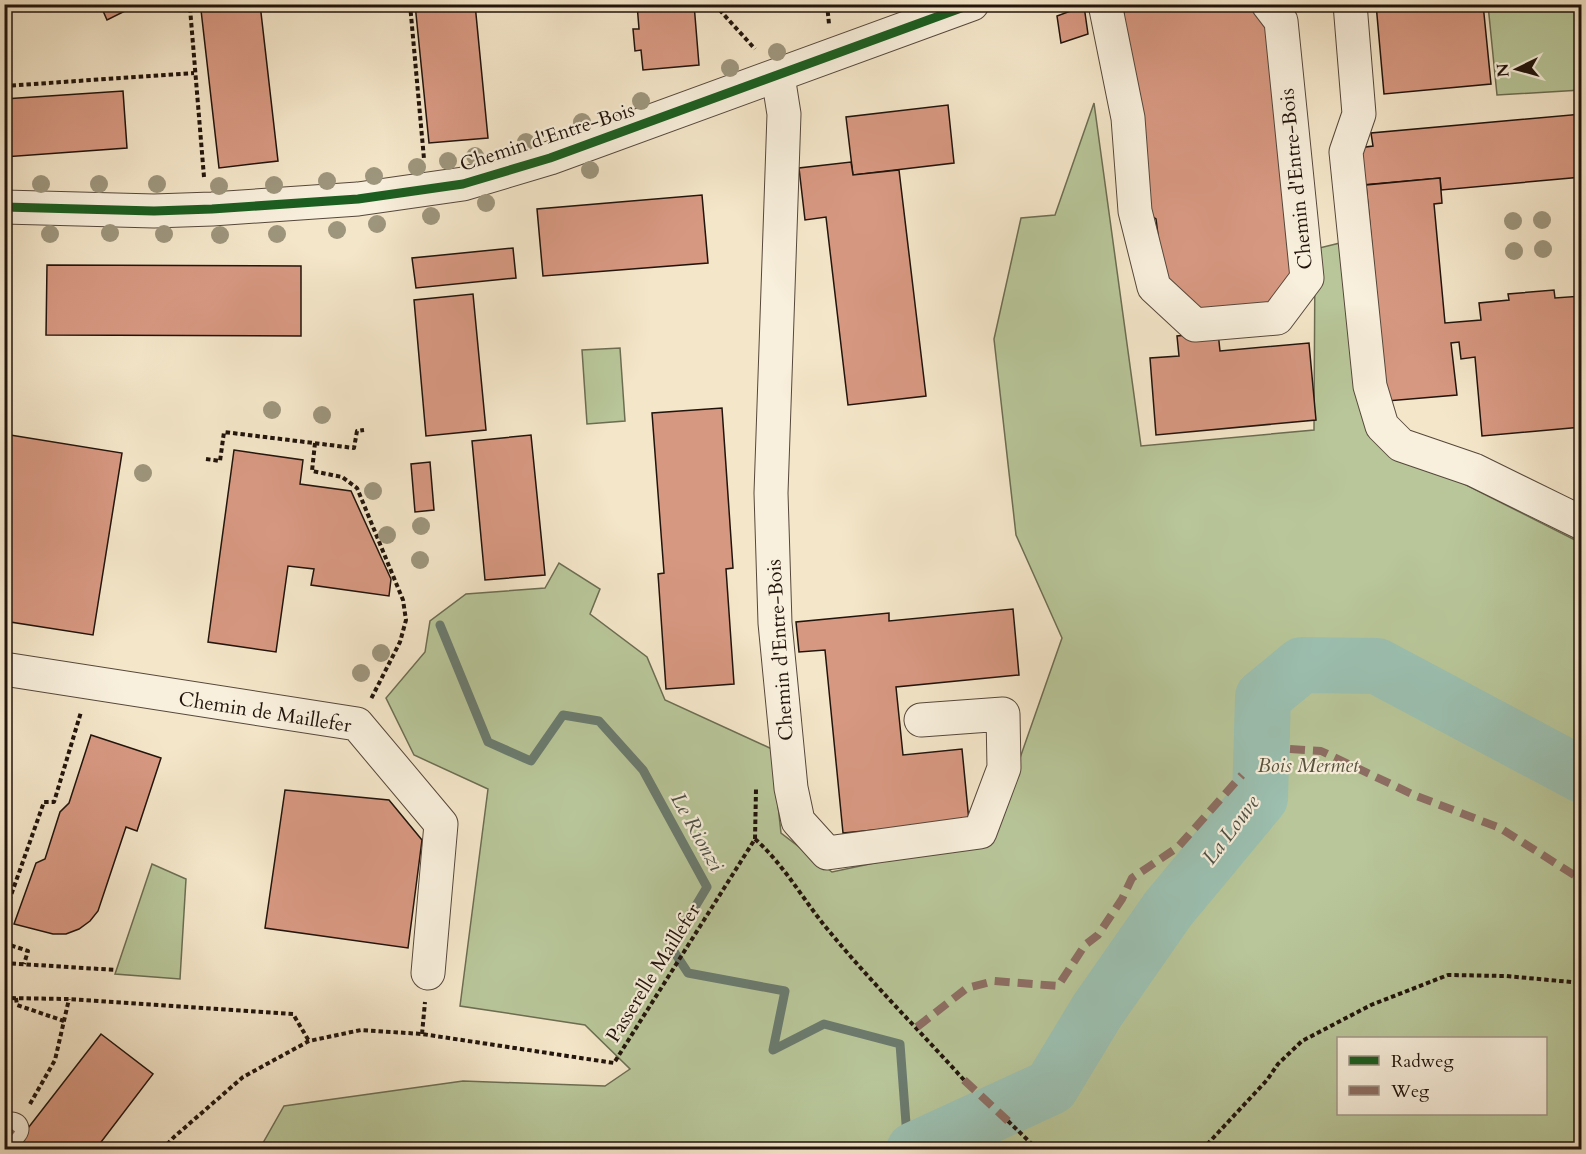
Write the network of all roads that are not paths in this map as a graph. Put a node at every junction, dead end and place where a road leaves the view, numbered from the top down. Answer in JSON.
{"nodes":[{"id":1,"x":972,"y":4,"type":"edge"},
{"id":2,"x":1105,"y":4,"type":"edge"},
{"id":3,"x":1268,"y":4,"type":"edge"},
{"id":4,"x":1350,"y":4,"type":"edge"},
{"id":5,"x":769,"y":65,"type":"junction"},
{"id":6,"x":4,"y":207,"type":"edge"},
{"id":7,"x":1581,"y":523,"type":"edge"},
{"id":8,"x":4,"y":669,"type":"edge"},
{"id":9,"x":921,"y":720,"type":"dead end"},
{"id":10,"x":428,"y":973,"type":"dead end"}],
"edges":[{"from":1,"to":5,"type":"street","name":"Chemin d'Entre-Bois"},
{"from":2,"to":3,"type":"street","name":"Chemin d'Entre-Bois"},
{"from":4,"to":7,"type":"street"},
{"from":5,"to":6,"type":"street","name":"Chemin d'Entre-Bois"},
{"from":5,"to":9,"type":"street","name":"Chemin d'Entre-Bois"},
{"from":8,"to":10,"type":"street","name":"Chemin de Maillefer"}]}
